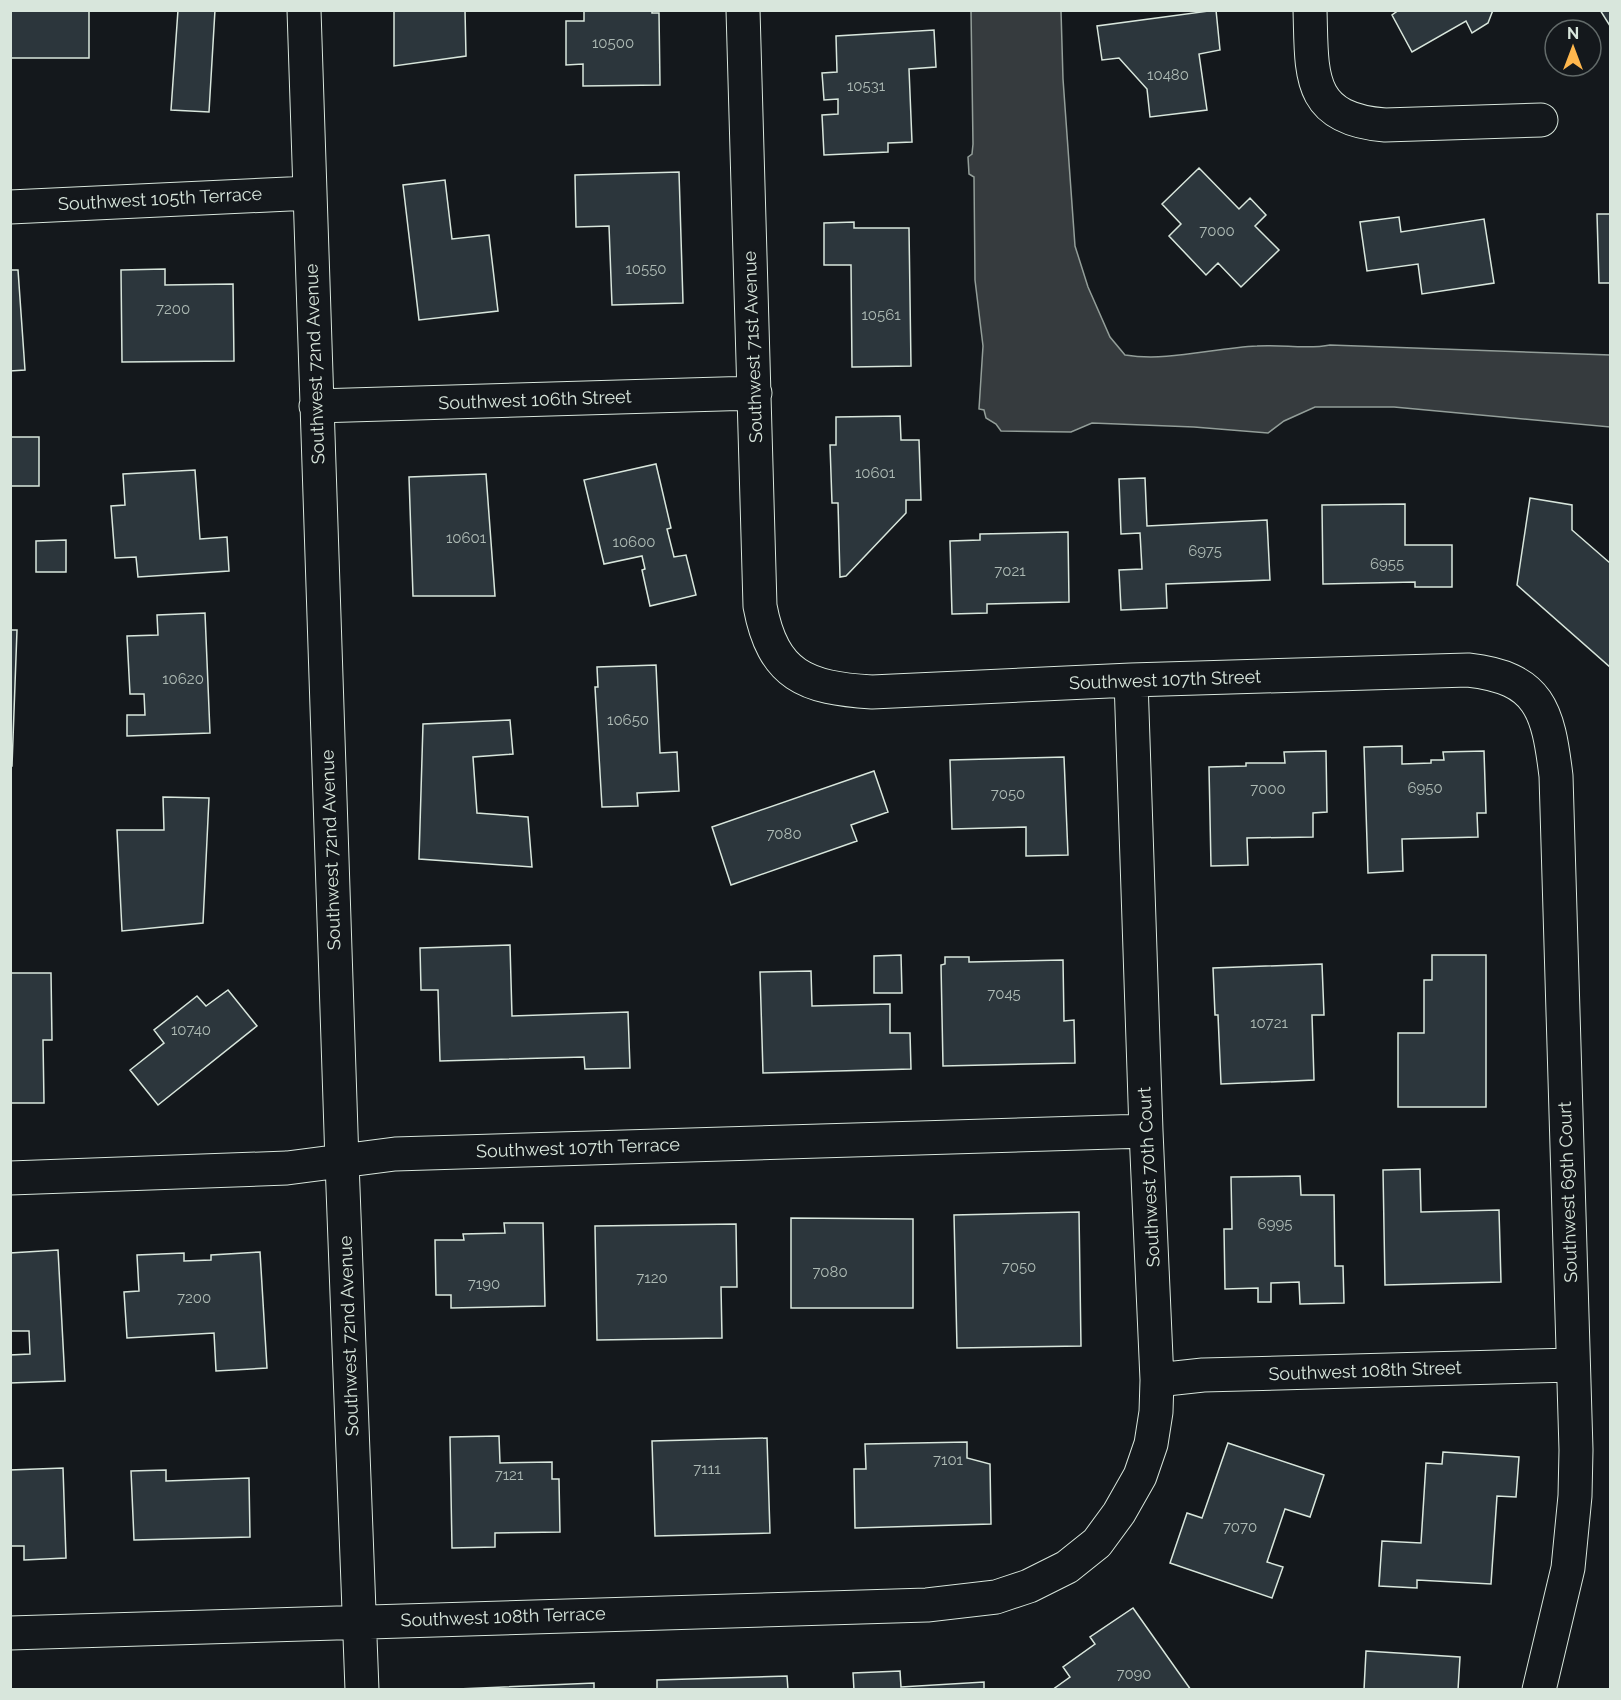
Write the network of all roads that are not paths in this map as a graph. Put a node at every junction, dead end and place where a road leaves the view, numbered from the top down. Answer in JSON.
{"nodes":[{"id":1,"x":304,"y":10,"type":"edge"},
{"id":2,"x":743,"y":10,"type":"edge"},
{"id":3,"x":1310,"y":10,"type":"edge"},
{"id":4,"x":1541,"y":120,"type":"dead end"},
{"id":5,"x":310,"y":193,"type":"junction"},
{"id":6,"x":10,"y":207,"type":"edge"},
{"id":7,"x":754,"y":393,"type":"junction"},
{"id":8,"x":316,"y":406,"type":"junction"},
{"id":9,"x":795,"y":674,"type":"joint"},
{"id":10,"x":1131,"y":680,"type":"junction"},
{"id":11,"x":1533,"y":695,"type":"joint"},
{"id":12,"x":1146,"y":1131,"type":"junction"},
{"id":13,"x":342,"y":1162,"type":"junction"},
{"id":14,"x":10,"y":1178,"type":"edge"},
{"id":15,"x":1573,"y":1365,"type":"junction"},
{"id":16,"x":1157,"y":1380,"type":"junction"},
{"id":17,"x":996,"y":1597,"type":"joint"},
{"id":18,"x":360,"y":1622,"type":"junction"},
{"id":19,"x":10,"y":1633,"type":"edge"},
{"id":20,"x":362,"y":1689,"type":"edge"},
{"id":21,"x":1539,"y":1689,"type":"edge"}],
"edges":[{"from":1,"to":5,"type":"street","name":"Southwest 72nd Avenue"},
{"from":2,"to":7,"type":"street","name":"Southwest 71st Avenue"},
{"from":3,"to":4,"type":"street"},
{"from":5,"to":6,"type":"street","name":"Southwest 105th Terrace"},
{"from":5,"to":8,"type":"street","name":"Southwest 72nd Avenue"},
{"from":7,"to":8,"type":"street","name":"Southwest 106th Street"},
{"from":7,"to":9,"type":"street","name":"Southwest 71st Avenue"},
{"from":8,"to":13,"type":"street","name":"Southwest 72nd Avenue"},
{"from":9,"to":10,"type":"street","name":"Southwest 107th Street"},
{"from":10,"to":11,"type":"street","name":"Southwest 107th Street"},
{"from":10,"to":12,"type":"street","name":"Southwest 70th Court"},
{"from":11,"to":15,"type":"street","name":"Southwest 69th Court"},
{"from":12,"to":13,"type":"street","name":"Southwest 107th Terrace"},
{"from":12,"to":16,"type":"street","name":"Southwest 70th Court"},
{"from":13,"to":14,"type":"street","name":"Southwest 107th Terrace"},
{"from":13,"to":18,"type":"street","name":"Southwest 72nd Avenue"},
{"from":15,"to":16,"type":"street","name":"Southwest 108th Street"},
{"from":15,"to":21,"type":"street","name":"Southwest 69th Court"},
{"from":16,"to":17,"type":"street","name":"Southwest 70th Court"},
{"from":17,"to":18,"type":"street","name":"Southwest 108th Terrace"},
{"from":18,"to":19,"type":"street","name":"Southwest 108th Terrace"},
{"from":18,"to":20,"type":"street","name":"Southwest 72nd Avenue"}]}
